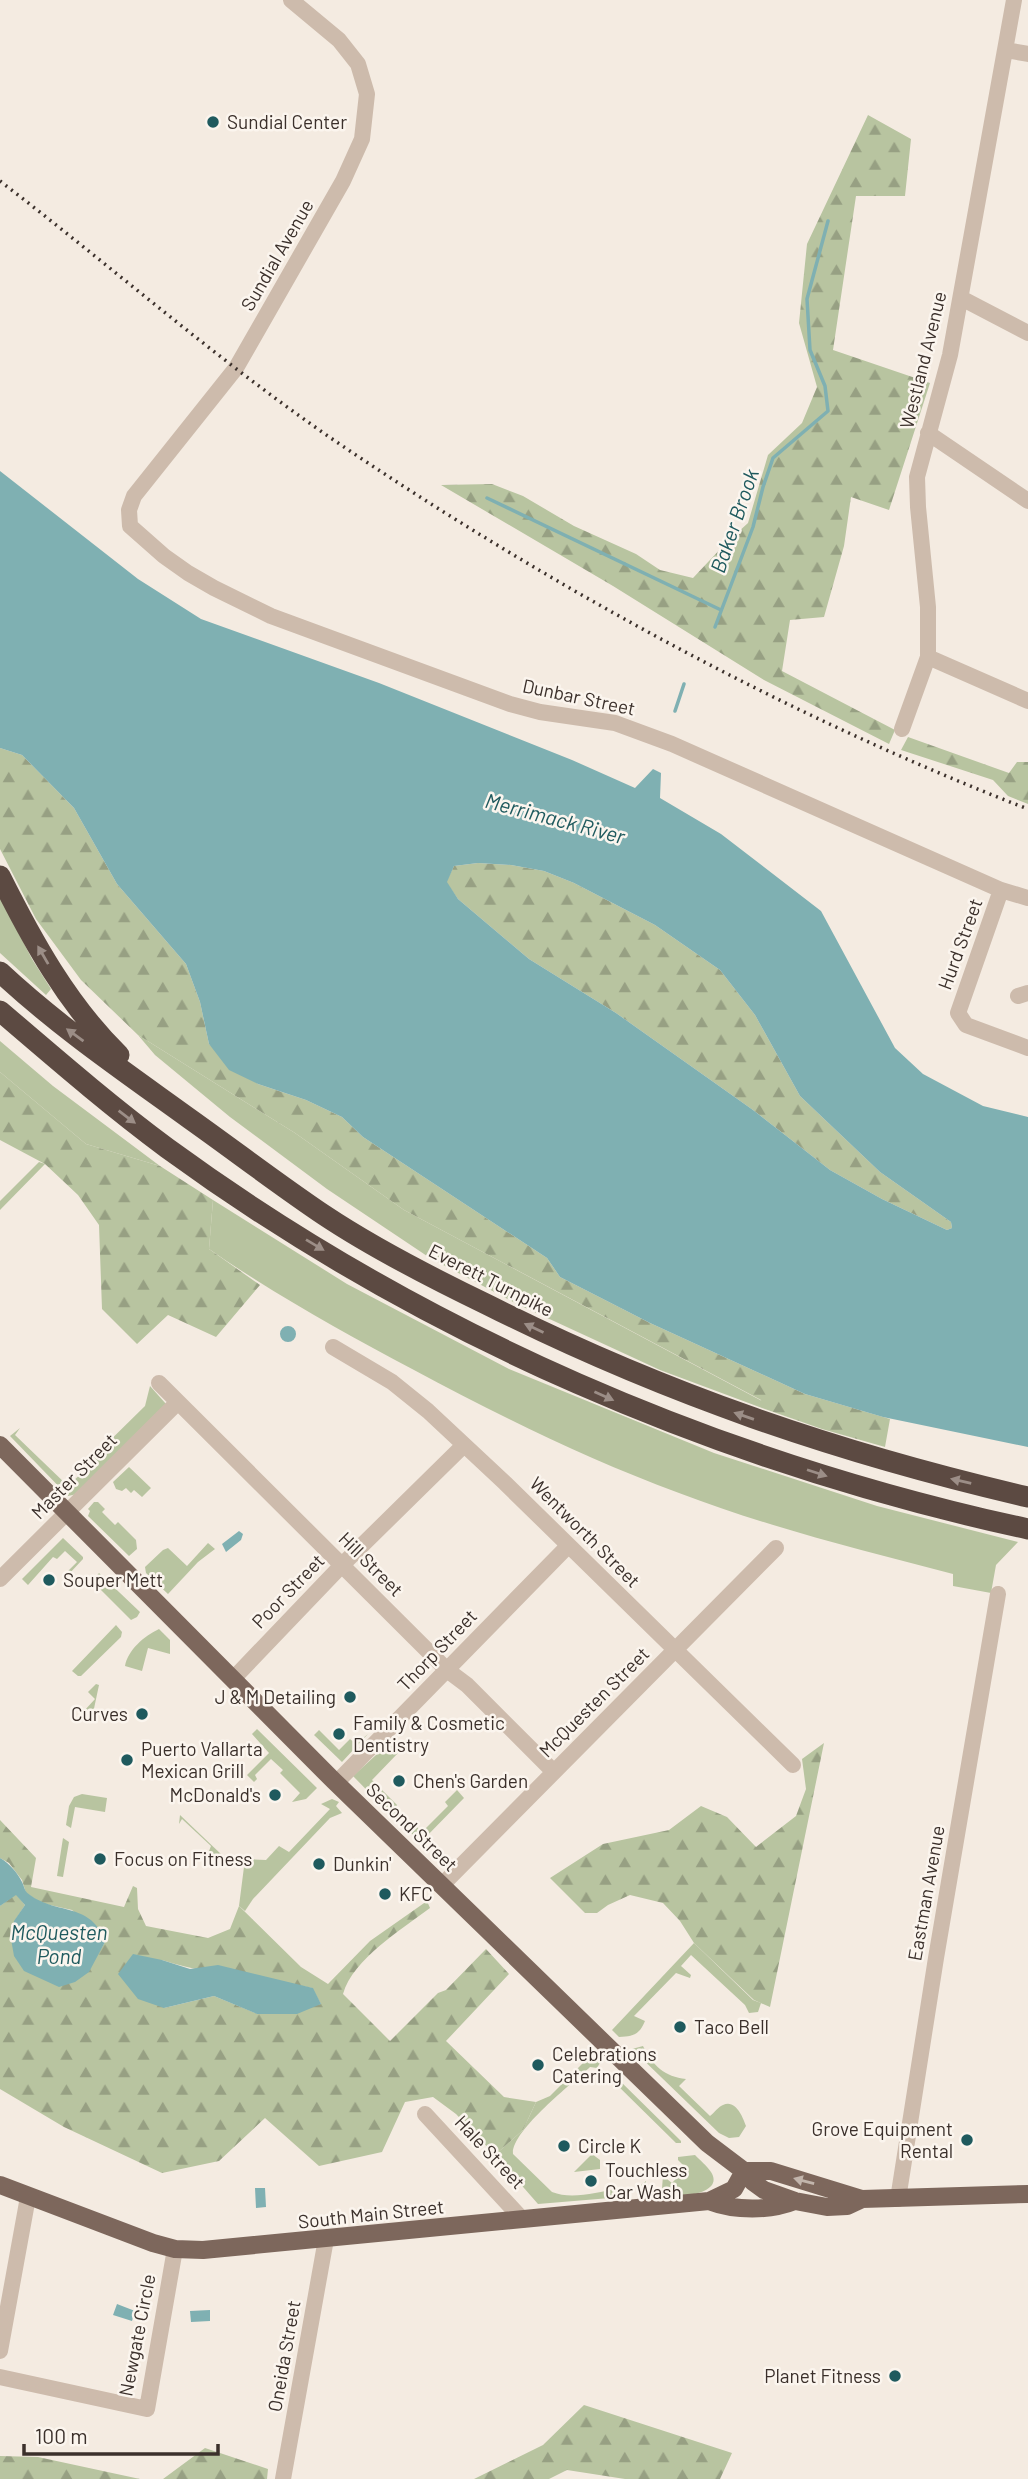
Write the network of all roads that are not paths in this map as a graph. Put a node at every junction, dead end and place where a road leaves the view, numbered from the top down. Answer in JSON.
{"nodes":[{"id":1,"x":291,"y":0,"type":"edge"},
{"id":2,"x":1014,"y":0,"type":"edge"},
{"id":3,"x":1006,"y":50,"type":"junction"},
{"id":4,"x":1028,"y":54,"type":"edge"},
{"id":5,"x":961,"y":298,"type":"junction"},
{"id":6,"x":1028,"y":333,"type":"edge"},
{"id":7,"x":928,"y":433,"type":"junction"},
{"id":8,"x":1028,"y":501,"type":"edge"},
{"id":9,"x":130,"y":526,"type":"joint"},
{"id":10,"x":928,"y":657,"type":"junction"},
{"id":11,"x":1028,"y":701,"type":"edge"},
{"id":12,"x":902,"y":729,"type":"dead end"},
{"id":13,"x":0,"y":876,"type":"edge"},
{"id":14,"x":1001,"y":890,"type":"junction"},
{"id":15,"x":1028,"y":898,"type":"edge"},
{"id":16,"x":0,"y":972,"type":"edge"},
{"id":17,"x":0,"y":1011,"type":"edge"},
{"id":18,"x":1028,"y":1048,"type":"edge"},
{"id":19,"x":324,"y":1215,"type":"junction"},
{"id":20,"x":333,"y":1347,"type":"dead end"},
{"id":21,"x":159,"y":1383,"type":"dead end"},
{"id":22,"x":178,"y":1402,"type":"junction"},
{"id":23,"x":464,"y":1444,"type":"junction"},
{"id":24,"x":0,"y":1445,"type":"edge"},
{"id":25,"x":1028,"y":1497,"type":"edge"},
{"id":26,"x":67,"y":1511,"type":"junction"},
{"id":27,"x":1028,"y":1529,"type":"edge"},
{"id":28,"x":568,"y":1546,"type":"junction"},
{"id":29,"x":776,"y":1548,"type":"dead end"},
{"id":30,"x":342,"y":1565,"type":"junction"},
{"id":31,"x":0,"y":1579,"type":"edge"},
{"id":32,"x":998,"y":1594,"type":"dead end"},
{"id":33,"x":676,"y":1649,"type":"junction"},
{"id":34,"x":447,"y":1670,"type":"junction"},
{"id":35,"x":233,"y":1679,"type":"junction"},
{"id":36,"x":793,"y":1765,"type":"dead end"},
{"id":37,"x":554,"y":1772,"type":"junction"},
{"id":38,"x":336,"y":1783,"type":"junction"},
{"id":39,"x":442,"y":1885,"type":"junction"},
{"id":40,"x":425,"y":2114,"type":"dead end"},
{"id":41,"x":744,"y":2171,"type":"junction"},
{"id":42,"x":0,"y":2185,"type":"edge"},
{"id":43,"x":1028,"y":2194,"type":"edge"},
{"id":44,"x":29,"y":2197,"type":"junction"},
{"id":45,"x":862,"y":2199,"type":"junction"},
{"id":46,"x":898,"y":2199,"type":"junction"},
{"id":47,"x":709,"y":2201,"type":"junction"},
{"id":48,"x":795,"y":2201,"type":"junction"},
{"id":49,"x":523,"y":2220,"type":"junction"},
{"id":50,"x":326,"y":2239,"type":"junction"},
{"id":51,"x":175,"y":2249,"type":"junction"},
{"id":52,"x":0,"y":2351,"type":"edge"},
{"id":53,"x":0,"y":2377,"type":"edge"},
{"id":54,"x":284,"y":2479,"type":"edge"}],
"edges":[{"from":1,"to":9,"type":"street","name":"Sundial Avenue"},
{"from":2,"to":3,"type":"street","name":"Westland Avenue"},
{"from":3,"to":4,"type":"street"},
{"from":3,"to":5,"type":"street","name":"Westland Avenue"},
{"from":5,"to":6,"type":"street"},
{"from":5,"to":7,"type":"street","name":"Westland Avenue"},
{"from":7,"to":8,"type":"street"},
{"from":7,"to":10,"type":"street","name":"Westland Avenue"},
{"from":9,"to":14,"type":"street","name":"Dunbar Street"},
{"from":10,"to":11,"type":"street"},
{"from":10,"to":12,"type":"street","name":"Westland Avenue"},
{"from":19,"to":13,"type":"highway","one_way":true},
{"from":14,"to":15,"type":"street","name":"Dunbar Street"},
{"from":14,"to":18,"type":"street","name":"Hurd Street"},
{"from":19,"to":16,"type":"highway","name":"Everett Turnpike","one_way":true},
{"from":17,"to":27,"type":"highway","one_way":true},
{"from":25,"to":19,"type":"highway","name":"Everett Turnpike","one_way":true},
{"from":20,"to":23,"type":"street","name":"Wentworth Street"},
{"from":21,"to":22,"type":"street","name":"Hill Street"},
{"from":22,"to":26,"type":"street","name":"Master Street"},
{"from":22,"to":30,"type":"street","name":"Hill Street"},
{"from":23,"to":28,"type":"street","name":"Wentworth Street"},
{"from":23,"to":30,"type":"street","name":"Poor Street"},
{"from":24,"to":26,"type":"main road","name":"Second Street"},
{"from":26,"to":31,"type":"street","name":"Master Street"},
{"from":26,"to":35,"type":"main road","name":"Second Street"},
{"from":28,"to":33,"type":"street","name":"Wentworth Street"},
{"from":28,"to":34,"type":"street","name":"Thorp Street"},
{"from":29,"to":33,"type":"street","name":"McQuesten Street"},
{"from":30,"to":34,"type":"street","name":"Hill Street"},
{"from":30,"to":35,"type":"street","name":"Poor Street"},
{"from":32,"to":46,"type":"street","name":"Eastman Avenue"},
{"from":33,"to":36,"type":"street","name":"Wentworth Street"},
{"from":33,"to":37,"type":"street","name":"McQuesten Street"},
{"from":34,"to":37,"type":"street","name":"Hill Street"},
{"from":34,"to":38,"type":"street","name":"Thorp Street"},
{"from":35,"to":38,"type":"main road","name":"Second Street"},
{"from":37,"to":39,"type":"street","name":"McQuesten Street"},
{"from":38,"to":39,"type":"main road","name":"Second Street"},
{"from":39,"to":41,"type":"main road","name":"Second Street"},
{"from":40,"to":49,"type":"street","name":"Hale Street"},
{"from":45,"to":41,"type":"main road","one_way":true},
{"from":41,"to":47,"type":"main road","name":"South Main Street"},
{"from":41,"to":48,"type":"main road","name":"Second Street"},
{"from":42,"to":44,"type":"main road","name":"South Main Street"},
{"from":43,"to":46,"type":"main road"},
{"from":44,"to":51,"type":"main road","name":"South Main Street"},
{"from":44,"to":52,"type":"street"},
{"from":45,"to":46,"type":"main road"},
{"from":45,"to":48,"type":"main road"},
{"from":47,"to":48,"type":"main road"},
{"from":47,"to":49,"type":"main road","name":"South Main Street"},
{"from":49,"to":50,"type":"main road","name":"South Main Street"},
{"from":50,"to":51,"type":"main road","name":"South Main Street"},
{"from":50,"to":54,"type":"street","name":"Oneida Street"},
{"from":51,"to":53,"type":"street","name":"Newgate Circle"}]}
